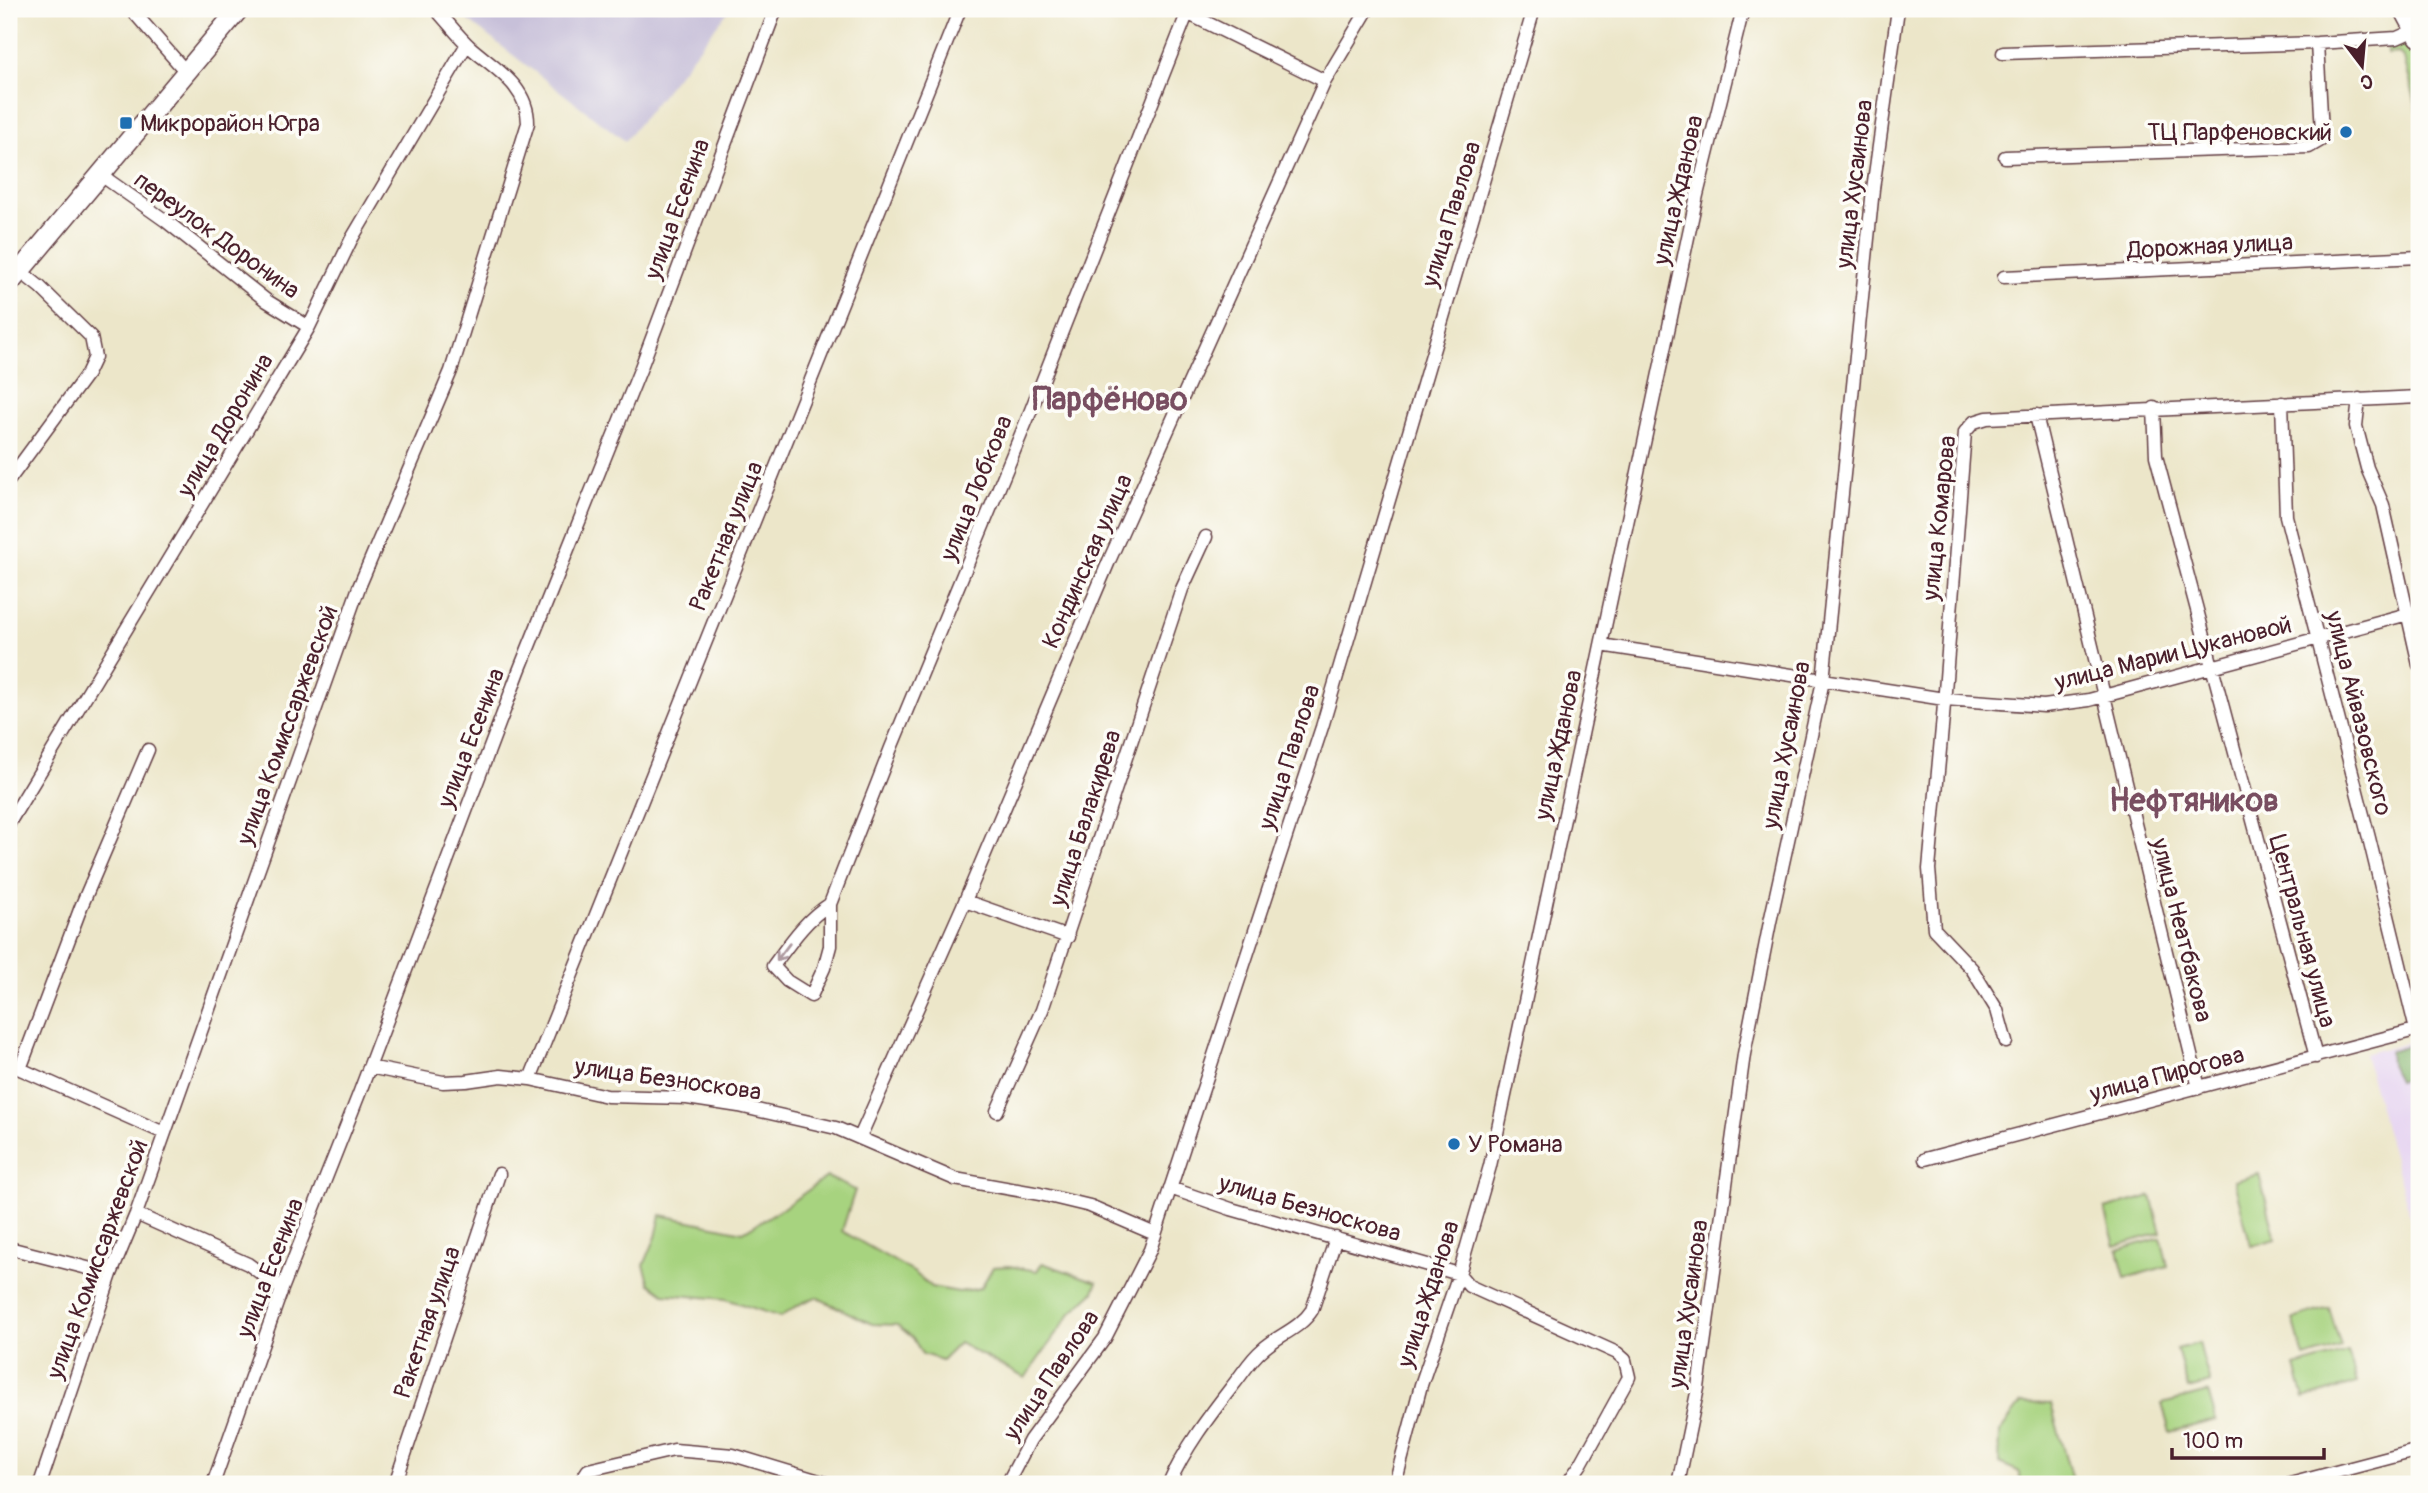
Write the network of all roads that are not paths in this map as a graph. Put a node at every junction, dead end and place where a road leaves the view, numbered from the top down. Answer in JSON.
{"nodes":[{"id":1,"x":131,"y":9,"type":"edge"},
{"id":2,"x":239,"y":9,"type":"edge"},
{"id":3,"x":439,"y":9,"type":"edge"},
{"id":4,"x":776,"y":9,"type":"edge"},
{"id":5,"x":960,"y":9,"type":"edge"},
{"id":6,"x":1368,"y":9,"type":"edge"},
{"id":7,"x":1534,"y":9,"type":"edge"},
{"id":8,"x":1743,"y":9,"type":"edge"},
{"id":9,"x":1898,"y":9,"type":"edge"},
{"id":10,"x":2404,"y":9,"type":"edge"},
{"id":11,"x":1188,"y":11,"type":"edge"},
{"id":12,"x":2417,"y":33,"type":"edge"},
{"id":13,"x":2317,"y":43,"type":"junction"},
{"id":14,"x":467,"y":44,"type":"junction"},
{"id":15,"x":2003,"y":53,"type":"dead end"},
{"id":16,"x":187,"y":73,"type":"junction"},
{"id":17,"x":1325,"y":81,"type":"junction"},
{"id":18,"x":2005,"y":157,"type":"dead end"},
{"id":19,"x":101,"y":175,"type":"junction"},
{"id":20,"x":2419,"y":257,"type":"edge"},
{"id":21,"x":14,"y":277,"type":"edge"},
{"id":22,"x":2004,"y":277,"type":"dead end"},
{"id":23,"x":309,"y":327,"type":"junction"},
{"id":24,"x":2419,"y":397,"type":"edge"},
{"id":25,"x":2359,"y":400,"type":"junction"},
{"id":26,"x":2282,"y":403,"type":"junction"},
{"id":27,"x":2154,"y":408,"type":"junction"},
{"id":28,"x":2036,"y":415,"type":"junction"},
{"id":29,"x":9,"y":480,"type":"edge"},
{"id":30,"x":1206,"y":537,"type":"dead end"},
{"id":31,"x":2413,"y":613,"type":"edge"},
{"id":32,"x":2318,"y":639,"type":"junction"},
{"id":33,"x":1601,"y":645,"type":"junction"},
{"id":34,"x":2419,"y":665,"type":"edge"},
{"id":35,"x":2211,"y":668,"type":"junction"},
{"id":36,"x":1823,"y":681,"type":"junction"},
{"id":37,"x":2104,"y":696,"type":"junction"},
{"id":38,"x":1944,"y":699,"type":"junction"},
{"id":39,"x":148,"y":750,"type":"dead end"},
{"id":40,"x":9,"y":823,"type":"edge"},
{"id":41,"x":965,"y":901,"type":"junction"},
{"id":42,"x":830,"y":904,"type":"junction"},
{"id":43,"x":1068,"y":937,"type":"junction"},
{"id":44,"x":2418,"y":1029,"type":"edge"},
{"id":45,"x":2006,"y":1042,"type":"dead end"},
{"id":46,"x":2316,"y":1057,"type":"junction"},
{"id":47,"x":14,"y":1067,"type":"edge"},
{"id":48,"x":369,"y":1067,"type":"junction"},
{"id":49,"x":530,"y":1079,"type":"junction"},
{"id":50,"x":2199,"y":1088,"type":"junction"},
{"id":51,"x":997,"y":1111,"type":"dead end"},
{"id":52,"x":164,"y":1133,"type":"junction"},
{"id":53,"x":860,"y":1138,"type":"junction"},
{"id":54,"x":1925,"y":1159,"type":"dead end"},
{"id":55,"x":499,"y":1174,"type":"dead end"},
{"id":56,"x":1170,"y":1188,"type":"junction"},
{"id":57,"x":136,"y":1214,"type":"junction"},
{"id":58,"x":1155,"y":1234,"type":"junction"},
{"id":59,"x":1336,"y":1238,"type":"junction"},
{"id":60,"x":9,"y":1248,"type":"edge"},
{"id":61,"x":1459,"y":1274,"type":"junction"},
{"id":62,"x":111,"y":1275,"type":"junction"},
{"id":63,"x":282,"y":1289,"type":"junction"},
{"id":64,"x":2419,"y":1450,"type":"edge"},
{"id":65,"x":40,"y":1484,"type":"edge"},
{"id":66,"x":213,"y":1484,"type":"edge"},
{"id":67,"x":395,"y":1484,"type":"edge"},
{"id":68,"x":579,"y":1484,"type":"edge"},
{"id":69,"x":829,"y":1484,"type":"edge"},
{"id":70,"x":1007,"y":1484,"type":"edge"},
{"id":71,"x":1169,"y":1484,"type":"edge"},
{"id":72,"x":1395,"y":1484,"type":"edge"},
{"id":73,"x":1567,"y":1484,"type":"edge"},
{"id":74,"x":1678,"y":1484,"type":"edge"},
{"id":75,"x":2290,"y":1484,"type":"edge"}],
"edges":[{"from":1,"to":16,"type":"street"},
{"from":2,"to":16,"type":"main road"},
{"from":3,"to":14,"type":"street","name":"улица Комиссаржевской"},
{"from":4,"to":48,"type":"street","name":"улица Есенина"},
{"from":5,"to":49,"type":"street","name":"Ракетная улица"},
{"from":6,"to":17,"type":"street","name":"Кондинская улица"},
{"from":7,"to":56,"type":"street","name":"улица Павлова"},
{"from":8,"to":33,"type":"street","name":"улица Жданова"},
{"from":9,"to":36,"type":"street","name":"улица Хусаинова"},
{"from":10,"to":12,"type":"main road"},
{"from":11,"to":17,"type":"street"},
{"from":11,"to":42,"type":"street","name":"улица Лобкова"},
{"from":12,"to":13,"type":"street"},
{"from":13,"to":15,"type":"street"},
{"from":13,"to":18,"type":"street"},
{"from":14,"to":23,"type":"street","name":"улица Доронина"},
{"from":14,"to":52,"type":"street","name":"улица Комиссаржевской"},
{"from":16,"to":19,"type":"main road"},
{"from":17,"to":41,"type":"street","name":"Кондинская улица"},
{"from":19,"to":21,"type":"main road"},
{"from":19,"to":23,"type":"street","name":"переулок Доронина"},
{"from":20,"to":22,"type":"street","name":"Дорожная улица"},
{"from":21,"to":29,"type":"street"},
{"from":23,"to":40,"type":"street","name":"улица Доронина"},
{"from":24,"to":25,"type":"street","name":"улица Комарова"},
{"from":25,"to":26,"type":"street","name":"улица Комарова"},
{"from":25,"to":31,"type":"street"},
{"from":26,"to":27,"type":"street","name":"улица Комарова"},
{"from":26,"to":32,"type":"street","name":"улица Айвазовского"},
{"from":27,"to":28,"type":"street","name":"улица Комарова"},
{"from":27,"to":35,"type":"street","name":"Центральная улица"},
{"from":28,"to":37,"type":"street","name":"улица Неатбакова"},
{"from":28,"to":38,"type":"street","name":"улица Комарова"},
{"from":30,"to":43,"type":"street","name":"улица Балакирева"},
{"from":31,"to":32,"type":"street","name":"улица Марии Цукановой"},
{"from":31,"to":34,"type":"street"},
{"from":32,"to":35,"type":"street","name":"улица Марии Цукановой"},
{"from":32,"to":44,"type":"street","name":"улица Айвазовского"},
{"from":33,"to":36,"type":"street","name":"улица Марии Цукановой"},
{"from":33,"to":61,"type":"street","name":"улица Жданова"},
{"from":35,"to":37,"type":"street","name":"улица Марии Цукановой"},
{"from":35,"to":46,"type":"street","name":"Центральная улица"},
{"from":36,"to":38,"type":"street","name":"улица Марии Цукановой"},
{"from":36,"to":74,"type":"street","name":"улица Хусаинова"},
{"from":37,"to":38,"type":"street","name":"улица Марии Цукановой"},
{"from":37,"to":50,"type":"street","name":"улица Неатбакова"},
{"from":38,"to":45,"type":"street","name":"улица Комарова"},
{"from":39,"to":47,"type":"street"},
{"from":41,"to":43,"type":"street"},
{"from":41,"to":53,"type":"street","name":"Кондинская улица"},
{"from":42,"to":42,"type":"street","name":"улица Лобкова","one_way":true},
{"from":43,"to":51,"type":"street","name":"улица Балакирева"},
{"from":44,"to":46,"type":"street","name":"улица Пирогова"},
{"from":46,"to":50,"type":"street","name":"улица Пирогова"},
{"from":47,"to":52,"type":"street"},
{"from":48,"to":49,"type":"street","name":"улица Безноскова"},
{"from":48,"to":63,"type":"street","name":"улица Есенина"},
{"from":49,"to":53,"type":"street","name":"улица Безноскова"},
{"from":50,"to":54,"type":"street","name":"улица Пирогова"},
{"from":52,"to":57,"type":"street","name":"улица Комиссаржевской"},
{"from":53,"to":58,"type":"street","name":"улица Безноскова"},
{"from":55,"to":67,"type":"street","name":"Ракетная улица"},
{"from":56,"to":58,"type":"street","name":"улица Павлова"},
{"from":56,"to":59,"type":"street","name":"улица Безноскова"},
{"from":57,"to":62,"type":"street","name":"улица Комиссаржевской"},
{"from":57,"to":63,"type":"street"},
{"from":58,"to":70,"type":"street","name":"улица Павлова"},
{"from":59,"to":61,"type":"street","name":"улица Безноскова"},
{"from":59,"to":71,"type":"street"},
{"from":60,"to":62,"type":"street"},
{"from":61,"to":72,"type":"street","name":"улица Жданова"},
{"from":61,"to":73,"type":"street","name":"улица Безноскова"},
{"from":62,"to":65,"type":"street","name":"улица Комиссаржевской"},
{"from":63,"to":66,"type":"street","name":"улица Есенина"},
{"from":64,"to":75,"type":"street"},
{"from":68,"to":69,"type":"street"}]}
